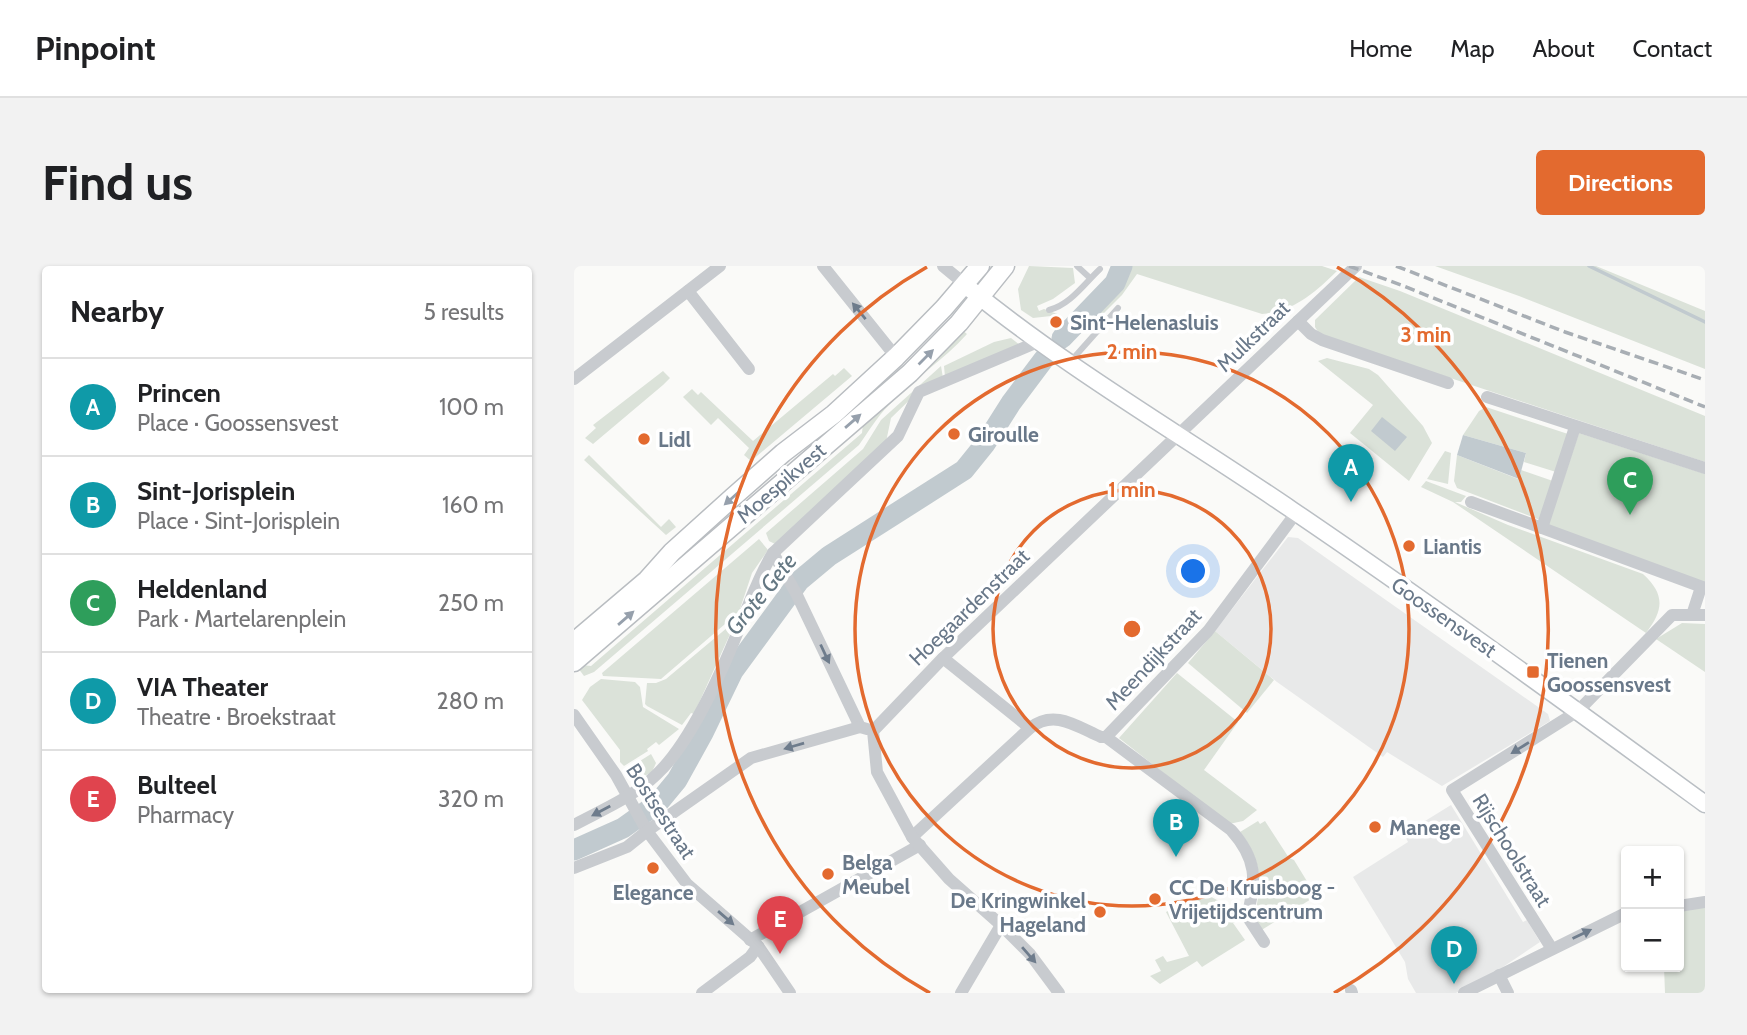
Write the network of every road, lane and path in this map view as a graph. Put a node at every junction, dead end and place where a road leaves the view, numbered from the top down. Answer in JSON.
{"nodes":[{"id":1,"x":720,"y":266,"type":"edge"},
{"id":2,"x":822,"y":266,"type":"edge"},
{"id":3,"x":943,"y":266,"type":"edge"},
{"id":4,"x":980,"y":266,"type":"edge"},
{"id":5,"x":1005,"y":266,"type":"edge"},
{"id":6,"x":1077,"y":266,"type":"edge"},
{"id":7,"x":1356,"y":266,"type":"edge"},
{"id":8,"x":1100,"y":269,"type":"dead end"},
{"id":9,"x":1090,"y":278,"type":"junction"},
{"id":10,"x":966,"y":285,"type":"junction"},
{"id":11,"x":688,"y":290,"type":"junction"},
{"id":12,"x":982,"y":298,"type":"junction"},
{"id":13,"x":1118,"y":307,"type":"dead end"},
{"id":14,"x":1049,"y":310,"type":"dead end"},
{"id":15,"x":1298,"y":321,"type":"junction"},
{"id":16,"x":1040,"y":341,"type":"junction"},
{"id":17,"x":896,"y":357,"type":"junction"},
{"id":18,"x":1070,"y":362,"type":"junction"},
{"id":19,"x":748,"y":369,"type":"dead end"},
{"id":20,"x":574,"y":379,"type":"edge"},
{"id":21,"x":1446,"y":382,"type":"dead end"},
{"id":22,"x":1487,"y":397,"type":"dead end"},
{"id":23,"x":1575,"y":427,"type":"junction"},
{"id":24,"x":1178,"y":435,"type":"junction"},
{"id":25,"x":1705,"y":468,"type":"edge"},
{"id":26,"x":1471,"y":502,"type":"dead end"},
{"id":27,"x":1296,"y":513,"type":"junction"},
{"id":28,"x":1542,"y":528,"type":"junction"},
{"id":29,"x":773,"y":553,"type":"junction"},
{"id":30,"x":1703,"y":588,"type":"edge"},
{"id":31,"x":1699,"y":615,"type":"edge"},
{"id":32,"x":574,"y":642,"type":"edge"},
{"id":33,"x":943,"y":658,"type":"junction"},
{"id":34,"x":574,"y":662,"type":"edge"},
{"id":35,"x":1578,"y":712,"type":"junction"},
{"id":36,"x":574,"y":715,"type":"edge"},
{"id":37,"x":860,"y":727,"type":"junction"},
{"id":38,"x":1030,"y":728,"type":"junction"},
{"id":39,"x":873,"y":731,"type":"junction"},
{"id":40,"x":1106,"y":737,"type":"junction"},
{"id":41,"x":628,"y":797,"type":"junction"},
{"id":42,"x":1705,"y":804,"type":"edge"},
{"id":43,"x":642,"y":822,"type":"junction"},
{"id":44,"x":574,"y":825,"type":"edge"},
{"id":45,"x":916,"y":841,"type":"junction"},
{"id":46,"x":574,"y":868,"type":"edge"},
{"id":47,"x":1705,"y":902,"type":"edge"},
{"id":48,"x":1684,"y":904,"type":"edge"},
{"id":49,"x":1621,"y":916,"type":"edge"},
{"id":50,"x":1001,"y":925,"type":"junction"},
{"id":51,"x":1264,"y":942,"type":"dead end"},
{"id":52,"x":754,"y":943,"type":"junction"},
{"id":53,"x":1552,"y":949,"type":"junction"},
{"id":54,"x":1499,"y":975,"type":"junction"},
{"id":55,"x":702,"y":993,"type":"edge"},
{"id":56,"x":790,"y":993,"type":"edge"},
{"id":57,"x":961,"y":993,"type":"edge"},
{"id":58,"x":1059,"y":993,"type":"edge"},
{"id":59,"x":1464,"y":993,"type":"edge"},
{"id":60,"x":1508,"y":993,"type":"edge"}],
"edges":[{"from":1,"to":11,"type":"street"},
{"from":17,"to":2,"type":"street","one_way":true},
{"from":3,"to":10,"type":"street"},
{"from":4,"to":10,"type":"main road","name":"Moespikvest"},
{"from":5,"to":12,"type":"main road","name":"Moespikvest"},
{"from":6,"to":9,"type":"lane"},
{"from":7,"to":15,"type":"street","name":"Mulkstraat"},
{"from":8,"to":9,"type":"lane"},
{"from":9,"to":14,"type":"lane"},
{"from":10,"to":12,"type":"street","name":"Goossensvest"},
{"from":10,"to":17,"type":"main road","name":"Moespikvest"},
{"from":11,"to":19,"type":"street"},
{"from":11,"to":20,"type":"street"},
{"from":12,"to":16,"type":"street","name":"Goossensvest"},
{"from":34,"to":12,"type":"main road","name":"Moespikvest","one_way":true},
{"from":13,"to":18,"type":"lane"},
{"from":15,"to":21,"type":"street"},
{"from":15,"to":24,"type":"street","name":"Mulkstraat"},
{"from":16,"to":18,"type":"street","name":"Goossensvest"},
{"from":16,"to":29,"type":"street"},
{"from":17,"to":32,"type":"main road","name":"Moespikvest","one_way":true},
{"from":18,"to":24,"type":"street","name":"Goossensvest"},
{"from":22,"to":23,"type":"street"},
{"from":23,"to":25,"type":"street"},
{"from":23,"to":28,"type":"street"},
{"from":24,"to":27,"type":"street","name":"Goossensvest"},
{"from":24,"to":33,"type":"street","name":"Hoegaardenstraat"},
{"from":26,"to":28,"type":"street"},
{"from":27,"to":35,"type":"street","name":"Goossensvest"},
{"from":27,"to":40,"type":"street","name":"Meendijkstraat"},
{"from":28,"to":30,"type":"street"},
{"from":29,"to":37,"type":"street","one_way":true},
{"from":29,"to":41,"type":"street"},
{"from":30,"to":31,"type":"street"},
{"from":31,"to":35,"type":"street"},
{"from":33,"to":38,"type":"street"},
{"from":33,"to":39,"type":"street","name":"Hoegaardenstraat"},
{"from":35,"to":42,"type":"street","name":"Goossensvest"},
{"from":35,"to":53,"type":"street","name":"Rijschoolstraat","one_way":true},
{"from":36,"to":41,"type":"street","name":"Bostsestraat"},
{"from":37,"to":39,"type":"street"},
{"from":37,"to":43,"type":"street","one_way":true},
{"from":38,"to":40,"type":"street","name":"Meendijkstraat"},
{"from":38,"to":45,"type":"street","name":"Meendijkstraat"},
{"from":39,"to":45,"type":"street"},
{"from":40,"to":51,"type":"street"},
{"from":41,"to":43,"type":"street","name":"Bostsestraat"},
{"from":41,"to":44,"type":"street","one_way":true},
{"from":43,"to":46,"type":"street"},
{"from":43,"to":52,"type":"street","name":"Bostsestraat","one_way":true},
{"from":45,"to":50,"type":"street"},
{"from":45,"to":52,"type":"street","name":"Meendijkstraat"},
{"from":47,"to":48,"type":"street"},
{"from":53,"to":49,"type":"street","one_way":true},
{"from":50,"to":57,"type":"street"},
{"from":50,"to":58,"type":"street","one_way":true},
{"from":52,"to":55,"type":"street","name":"Meendijkstraat"},
{"from":52,"to":56,"type":"street","name":"Bostsestraat"},
{"from":53,"to":54,"type":"street"},
{"from":54,"to":59,"type":"street"},
{"from":54,"to":60,"type":"street"}]}
